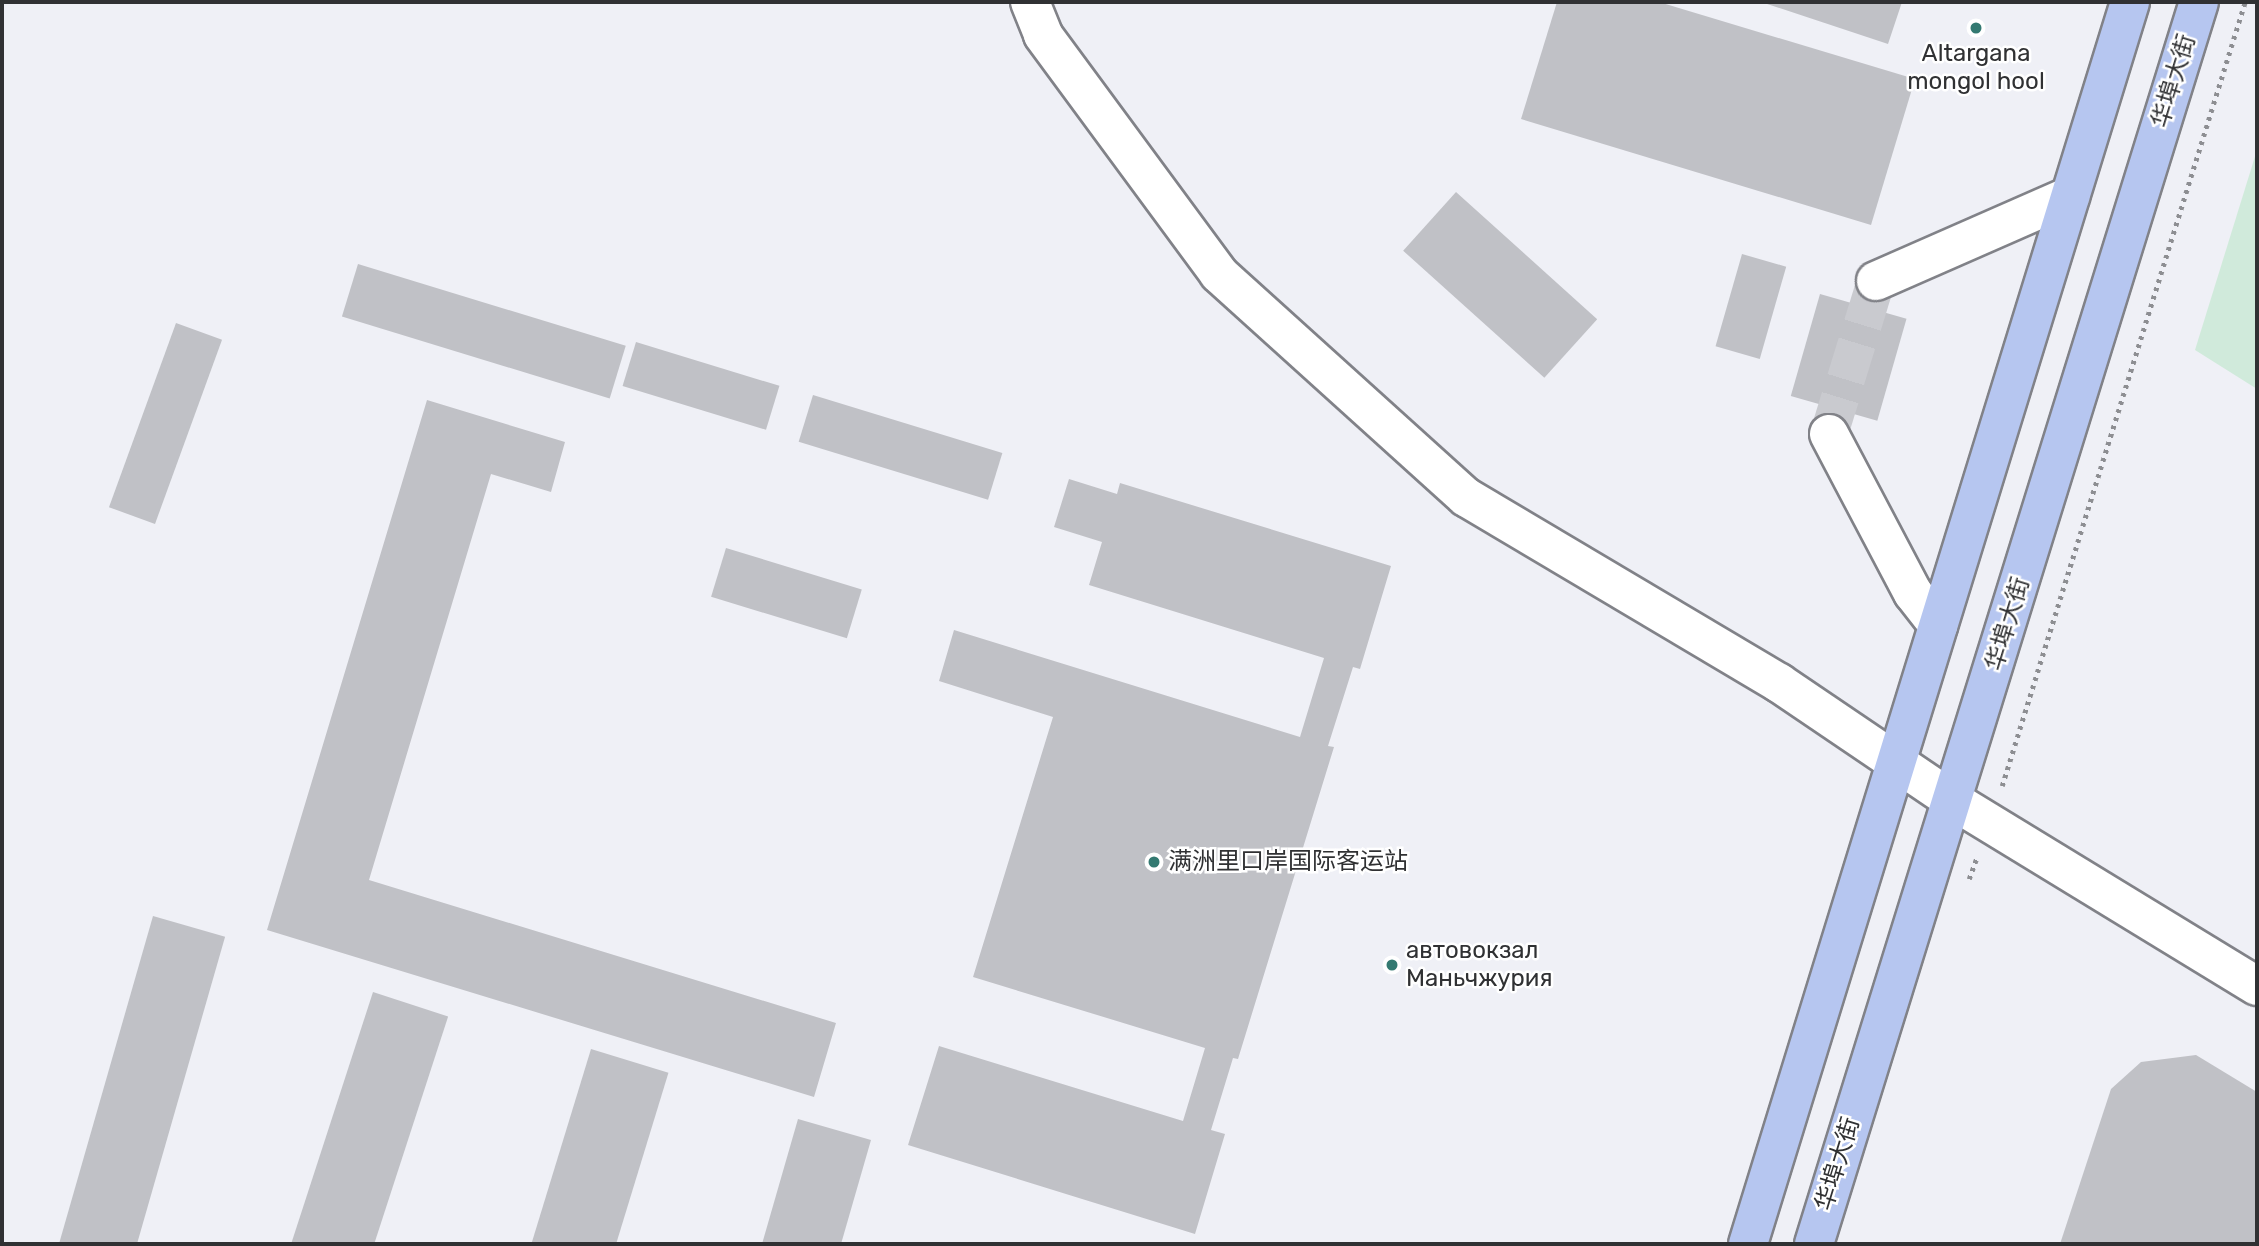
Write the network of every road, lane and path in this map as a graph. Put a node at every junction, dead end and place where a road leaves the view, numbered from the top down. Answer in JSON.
{"nodes":[{"id":1,"x":1030,"y":2,"type":"edge"},
{"id":2,"x":2130,"y":2,"type":"edge"},
{"id":3,"x":2199,"y":2,"type":"edge"},
{"id":4,"x":2245,"y":2,"type":"edge"},
{"id":5,"x":2070,"y":196,"type":"junction"},
{"id":6,"x":1876,"y":281,"type":"dead end"},
{"id":7,"x":1829,"y":434,"type":"tunnel mouth"},
{"id":8,"x":1938,"y":625,"type":"junction"},
{"id":9,"x":1896,"y":763,"type":"junction"},
{"id":10,"x":1952,"y":800,"type":"junction"},
{"id":11,"x":1989,"y":822,"type":"junction"},
{"id":12,"x":1966,"y":888,"type":"dead end"},
{"id":13,"x":2257,"y":986,"type":"edge"},
{"id":14,"x":1748,"y":1244,"type":"edge"},
{"id":15,"x":1814,"y":1244,"type":"edge"}],
"edges":[{"from":1,"to":9,"type":"street"},
{"from":2,"to":5,"type":"highway"},
{"from":3,"to":10,"type":"highway","name":"华埠大街"},
{"from":4,"to":11,"type":"path"},
{"from":5,"to":6,"type":"street"},
{"from":5,"to":8,"type":"highway"},
{"from":7,"to":8,"type":"street"},
{"from":8,"to":9,"type":"highway"},
{"from":9,"to":10,"type":"street"},
{"from":9,"to":14,"type":"highway"},
{"from":10,"to":11,"type":"street"},
{"from":10,"to":15,"type":"highway","name":"华埠大街"},
{"from":11,"to":12,"type":"path"},
{"from":11,"to":13,"type":"street"}]}
